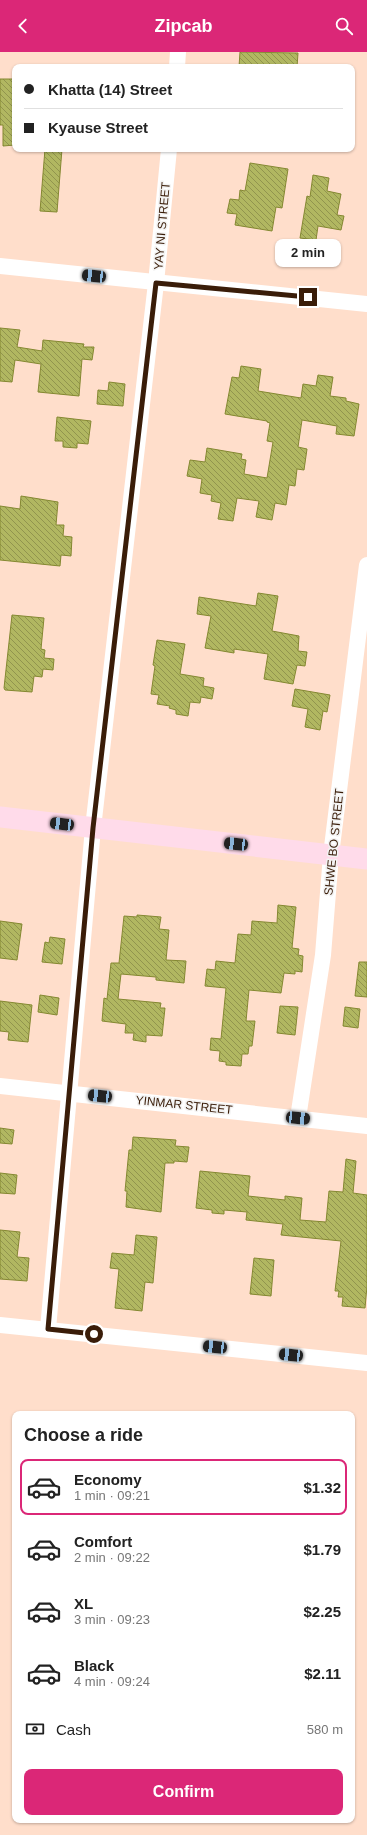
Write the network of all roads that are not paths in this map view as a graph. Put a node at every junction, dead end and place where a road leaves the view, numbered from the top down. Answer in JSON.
{"nodes":[{"id":1,"x":178,"y":52,"type":"edge"},
{"id":2,"x":177,"y":64,"type":"edge"},
{"id":3,"x":169,"y":152,"type":"edge"},
{"id":4,"x":0,"y":266,"type":"edge"},
{"id":5,"x":156,"y":283,"type":"junction"},
{"id":6,"x":367,"y":304,"type":"edge"},
{"id":7,"x":367,"y":565,"type":"edge"},
{"id":8,"x":0,"y":817,"type":"edge"},
{"id":9,"x":93,"y":828,"type":"junction"},
{"id":10,"x":331,"y":855,"type":"junction"},
{"id":11,"x":367,"y":859,"type":"edge"},
{"id":12,"x":0,"y":1086,"type":"edge"},
{"id":13,"x":69,"y":1093,"type":"junction"},
{"id":14,"x":298,"y":1118,"type":"junction"},
{"id":15,"x":367,"y":1126,"type":"edge"},
{"id":16,"x":0,"y":1325,"type":"edge"},
{"id":17,"x":48,"y":1329,"type":"junction"},
{"id":18,"x":367,"y":1363,"type":"edge"}],
"edges":[{"from":1,"to":2,"type":"street"},
{"from":3,"to":5,"type":"street","name":"YAY NI STREET"},
{"from":4,"to":5,"type":"street"},
{"from":5,"to":6,"type":"street"},
{"from":5,"to":9,"type":"street","name":"YAY NI STREET"},
{"from":7,"to":10,"type":"street","name":"SHWE BO STREET"},
{"from":8,"to":9,"type":"main road"},
{"from":9,"to":10,"type":"main road"},
{"from":9,"to":13,"type":"street","name":"YAY NI STREET"},
{"from":10,"to":11,"type":"main road"},
{"from":10,"to":14,"type":"street","name":"SHWE BO STREET"},
{"from":12,"to":13,"type":"street","name":"YINMAR STREET"},
{"from":13,"to":14,"type":"street","name":"YINMAR STREET"},
{"from":13,"to":17,"type":"street","name":"YAY NI STREET"},
{"from":14,"to":15,"type":"street","name":"YINMAR STREET"},
{"from":16,"to":17,"type":"street"},
{"from":17,"to":18,"type":"street"}]}
